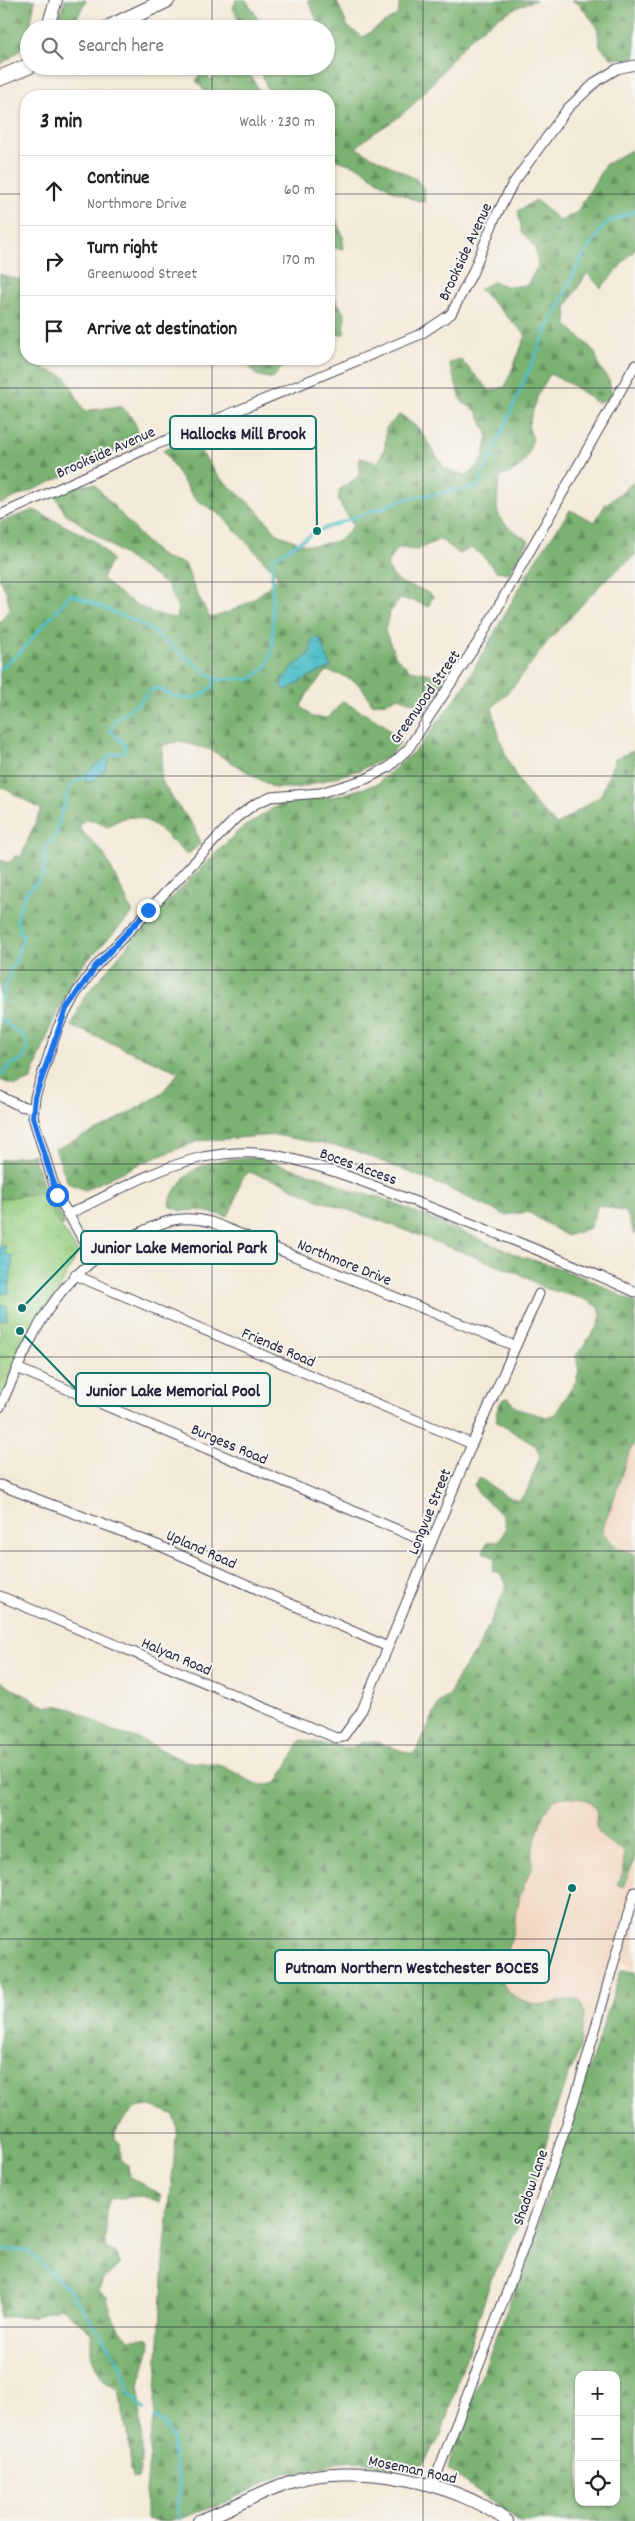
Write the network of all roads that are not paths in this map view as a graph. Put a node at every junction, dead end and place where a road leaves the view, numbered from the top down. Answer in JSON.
{"nodes":[{"id":1,"x":56,"y":0,"type":"edge"},
{"id":2,"x":167,"y":0,"type":"edge"},
{"id":3,"x":50,"y":20,"type":"edge"},
{"id":4,"x":125,"y":20,"type":"edge"},
{"id":5,"x":635,"y":66,"type":"edge"},
{"id":6,"x":20,"y":70,"type":"edge"},
{"id":7,"x":0,"y":78,"type":"edge"},
{"id":8,"x":635,"y":365,"type":"edge"},
{"id":9,"x":0,"y":515,"type":"edge"},
{"id":10,"x":0,"y":1096,"type":"edge"},
{"id":11,"x":32,"y":1108,"type":"junction"},
{"id":12,"x":67,"y":1215,"type":"junction"},
{"id":13,"x":94,"y":1258,"type":"junction"},
{"id":14,"x":75,"y":1275,"type":"junction"},
{"id":15,"x":635,"y":1292,"type":"edge"},
{"id":16,"x":539,"y":1294,"type":"dead end"},
{"id":17,"x":515,"y":1346,"type":"junction"},
{"id":18,"x":18,"y":1368,"type":"junction"},
{"id":19,"x":0,"y":1407,"type":"edge"},
{"id":20,"x":472,"y":1444,"type":"junction"},
{"id":21,"x":0,"y":1485,"type":"edge"},
{"id":22,"x":431,"y":1544,"type":"junction"},
{"id":23,"x":0,"y":1596,"type":"edge"},
{"id":24,"x":388,"y":1646,"type":"junction"},
{"id":25,"x":343,"y":1737,"type":"joint"},
{"id":26,"x":635,"y":1892,"type":"edge"},
{"id":27,"x":432,"y":2486,"type":"junction"},
{"id":28,"x":505,"y":2519,"type":"edge"},
{"id":29,"x":199,"y":2521,"type":"edge"}],
"edges":[{"from":1,"to":3,"type":"street"},
{"from":2,"to":4,"type":"highway"},
{"from":5,"to":9,"type":"street","name":"Brookside Avenue"},
{"from":6,"to":7,"type":"highway"},
{"from":8,"to":11,"type":"street","name":"Greenwood Street"},
{"from":10,"to":11,"type":"street"},
{"from":11,"to":12,"type":"street"},
{"from":12,"to":13,"type":"street"},
{"from":12,"to":15,"type":"street","name":"Boces Access"},
{"from":13,"to":14,"type":"street","name":"Northmore Drive"},
{"from":13,"to":17,"type":"street","name":"Northmore Drive"},
{"from":14,"to":18,"type":"street","name":"Northmore Drive"},
{"from":14,"to":20,"type":"street","name":"Friends Road"},
{"from":16,"to":17,"type":"street","name":"Longvue Street"},
{"from":17,"to":20,"type":"street","name":"Longvue Street"},
{"from":18,"to":19,"type":"street","name":"Northmore Drive"},
{"from":18,"to":22,"type":"street","name":"Burgess Road"},
{"from":20,"to":22,"type":"street","name":"Longvue Street"},
{"from":21,"to":24,"type":"street","name":"Upland Road"},
{"from":22,"to":24,"type":"street","name":"Longvue Street"},
{"from":23,"to":25,"type":"street","name":"Halyan Road"},
{"from":24,"to":25,"type":"street","name":"Longvue Street"},
{"from":26,"to":27,"type":"street","name":"Shadow Lane"},
{"from":27,"to":28,"type":"street","name":"Moseman Road"},
{"from":27,"to":29,"type":"street","name":"Moseman Road"}]}
